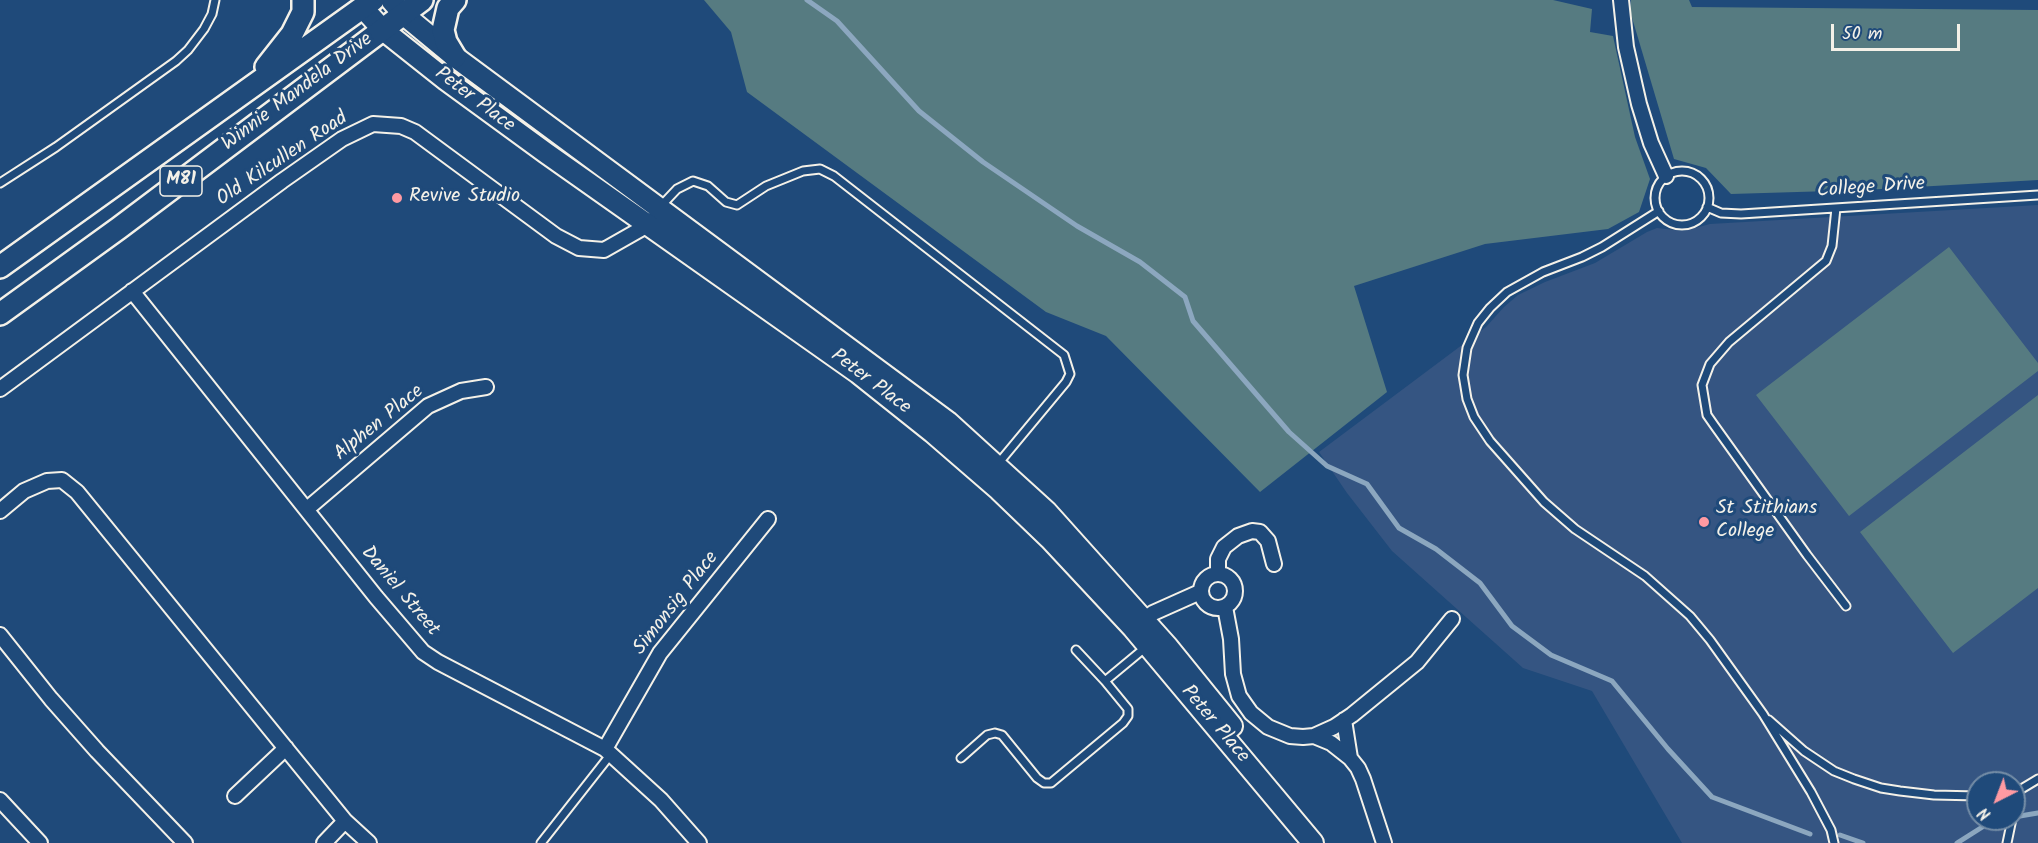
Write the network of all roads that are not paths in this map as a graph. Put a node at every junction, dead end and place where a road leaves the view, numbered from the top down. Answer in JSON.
{"nodes":[{"id":1,"x":215,"y":0,"type":"edge"},
{"id":2,"x":303,"y":0,"type":"edge"},
{"id":3,"x":422,"y":0,"type":"edge"},
{"id":4,"x":455,"y":0,"type":"edge"},
{"id":5,"x":1621,"y":0,"type":"edge"},
{"id":6,"x":365,"y":3,"type":"edge"},
{"id":7,"x":397,"y":7,"type":"edge"},
{"id":8,"x":383,"y":30,"type":"junction"},
{"id":9,"x":455,"y":57,"type":"junction"},
{"id":10,"x":250,"y":86,"type":"junction"},
{"id":11,"x":1666,"y":176,"type":"junction"},
{"id":12,"x":0,"y":183,"type":"edge"},
{"id":13,"x":2038,"y":195,"type":"edge"},
{"id":14,"x":1707,"y":207,"type":"junction"},
{"id":15,"x":1836,"y":208,"type":"junction"},
{"id":16,"x":1659,"y":211,"type":"junction"},
{"id":17,"x":653,"y":217,"type":"junction"},
{"id":18,"x":0,"y":267,"type":"edge"},
{"id":19,"x":132,"y":291,"type":"junction"},
{"id":20,"x":0,"y":314,"type":"edge"},
{"id":21,"x":486,"y":387,"type":"dead end"},
{"id":22,"x":0,"y":389,"type":"edge"},
{"id":23,"x":991,"y":472,"type":"junction"},
{"id":24,"x":307,"y":509,"type":"junction"},
{"id":25,"x":0,"y":511,"type":"edge"},
{"id":26,"x":768,"y":519,"type":"dead end"},
{"id":27,"x":1274,"y":564,"type":"dead end"},
{"id":28,"x":1218,"y":574,"type":"junction"},
{"id":29,"x":1200,"y":592,"type":"junction"},
{"id":30,"x":1846,"y":606,"type":"dead end"},
{"id":31,"x":1225,"y":607,"type":"junction"},
{"id":32,"x":1452,"y":619,"type":"dead end"},
{"id":33,"x":1138,"y":624,"type":"junction"},
{"id":34,"x":0,"y":635,"type":"edge"},
{"id":35,"x":1148,"y":645,"type":"junction"},
{"id":36,"x":1076,"y":650,"type":"dead end"},
{"id":37,"x":1105,"y":681,"type":"junction"},
{"id":38,"x":1763,"y":714,"type":"junction"},
{"id":39,"x":1344,"y":720,"type":"junction"},
{"id":40,"x":1314,"y":736,"type":"junction"},
{"id":41,"x":286,"y":748,"type":"junction"},
{"id":42,"x":608,"y":751,"type":"junction"},
{"id":43,"x":961,"y":758,"type":"dead end"},
{"id":44,"x":1350,"y":758,"type":"junction"},
{"id":45,"x":235,"y":796,"type":"dead end"},
{"id":46,"x":1966,"y":796,"type":"edge"},
{"id":47,"x":0,"y":800,"type":"edge"},
{"id":48,"x":345,"y":821,"type":"junction"},
{"id":49,"x":40,"y":843,"type":"edge"},
{"id":50,"x":185,"y":843,"type":"edge"},
{"id":51,"x":324,"y":843,"type":"edge"},
{"id":52,"x":369,"y":843,"type":"edge"},
{"id":53,"x":541,"y":843,"type":"edge"},
{"id":54,"x":699,"y":843,"type":"edge"},
{"id":55,"x":1313,"y":843,"type":"edge"},
{"id":56,"x":1324,"y":843,"type":"edge"},
{"id":57,"x":1384,"y":843,"type":"edge"},
{"id":58,"x":1834,"y":843,"type":"edge"}],
"edges":[{"from":1,"to":12,"type":"lane"},
{"from":2,"to":10,"type":"main road"},
{"from":3,"to":7,"type":"main road","name":"Winnie Mandela Drive","number":"M81"},
{"from":4,"to":9,"type":"main road"},
{"from":5,"to":11,"type":"street"},
{"from":6,"to":8,"type":"main road","name":"Peter Place"},
{"from":6,"to":10,"type":"main road","name":"Winnie Mandela Drive","number":"M81"},
{"from":7,"to":8,"type":"main road","name":"Winnie Mandela Drive","number":"M81"},
{"from":7,"to":9,"type":"main road","name":"Peter Place"},
{"from":8,"to":17,"type":"main road","name":"Peter Place"},
{"from":8,"to":20,"type":"main road","name":"Winnie Mandela Drive","number":"M81"},
{"from":9,"to":17,"type":"main road","name":"Peter Place"},
{"from":10,"to":18,"type":"main road","name":"Winnie Mandela Drive","number":"M81"},
{"from":11,"to":14,"type":"lane"},
{"from":11,"to":16,"type":"lane"},
{"from":13,"to":15,"type":"lane","name":"College Drive"},
{"from":14,"to":15,"type":"lane","name":"College Drive"},
{"from":14,"to":16,"type":"lane"},
{"from":15,"to":30,"type":"lane"},
{"from":16,"to":38,"type":"lane"},
{"from":17,"to":19,"type":"street","name":"Old Kilcullen Road"},
{"from":17,"to":23,"type":"main road","name":"Peter Place"},
{"from":17,"to":23,"type":"lane"},
{"from":19,"to":22,"type":"street","name":"Old Kilcullen Road"},
{"from":19,"to":24,"type":"street","name":"Daniel Street"},
{"from":21,"to":24,"type":"street","name":"Alphen Place"},
{"from":23,"to":33,"type":"main road","name":"Peter Place"},
{"from":24,"to":42,"type":"street","name":"Daniel Street"},
{"from":25,"to":41,"type":"street"},
{"from":26,"to":42,"type":"street","name":"Simonsig Place"},
{"from":27,"to":28,"type":"street"},
{"from":28,"to":29,"type":"street"},
{"from":28,"to":31,"type":"street"},
{"from":29,"to":31,"type":"street"},
{"from":29,"to":33,"type":"street"},
{"from":31,"to":40,"type":"street"},
{"from":32,"to":39,"type":"street"},
{"from":33,"to":35,"type":"main road","name":"Peter Place"},
{"from":33,"to":56,"type":"main road","name":"Peter Place"},
{"from":34,"to":50,"type":"street"},
{"from":35,"to":37,"type":"lane"},
{"from":35,"to":55,"type":"main road","name":"Peter Place"},
{"from":36,"to":37,"type":"lane"},
{"from":37,"to":43,"type":"lane"},
{"from":38,"to":46,"type":"lane"},
{"from":38,"to":58,"type":"lane"},
{"from":39,"to":40,"type":"street"},
{"from":39,"to":44,"type":"street"},
{"from":40,"to":44,"type":"street"},
{"from":41,"to":45,"type":"street"},
{"from":41,"to":48,"type":"street"},
{"from":42,"to":53,"type":"lane"},
{"from":42,"to":54,"type":"street","name":"Daniel Street"},
{"from":44,"to":57,"type":"street"},
{"from":47,"to":49,"type":"street"},
{"from":48,"to":51,"type":"street"},
{"from":48,"to":52,"type":"street"}]}
